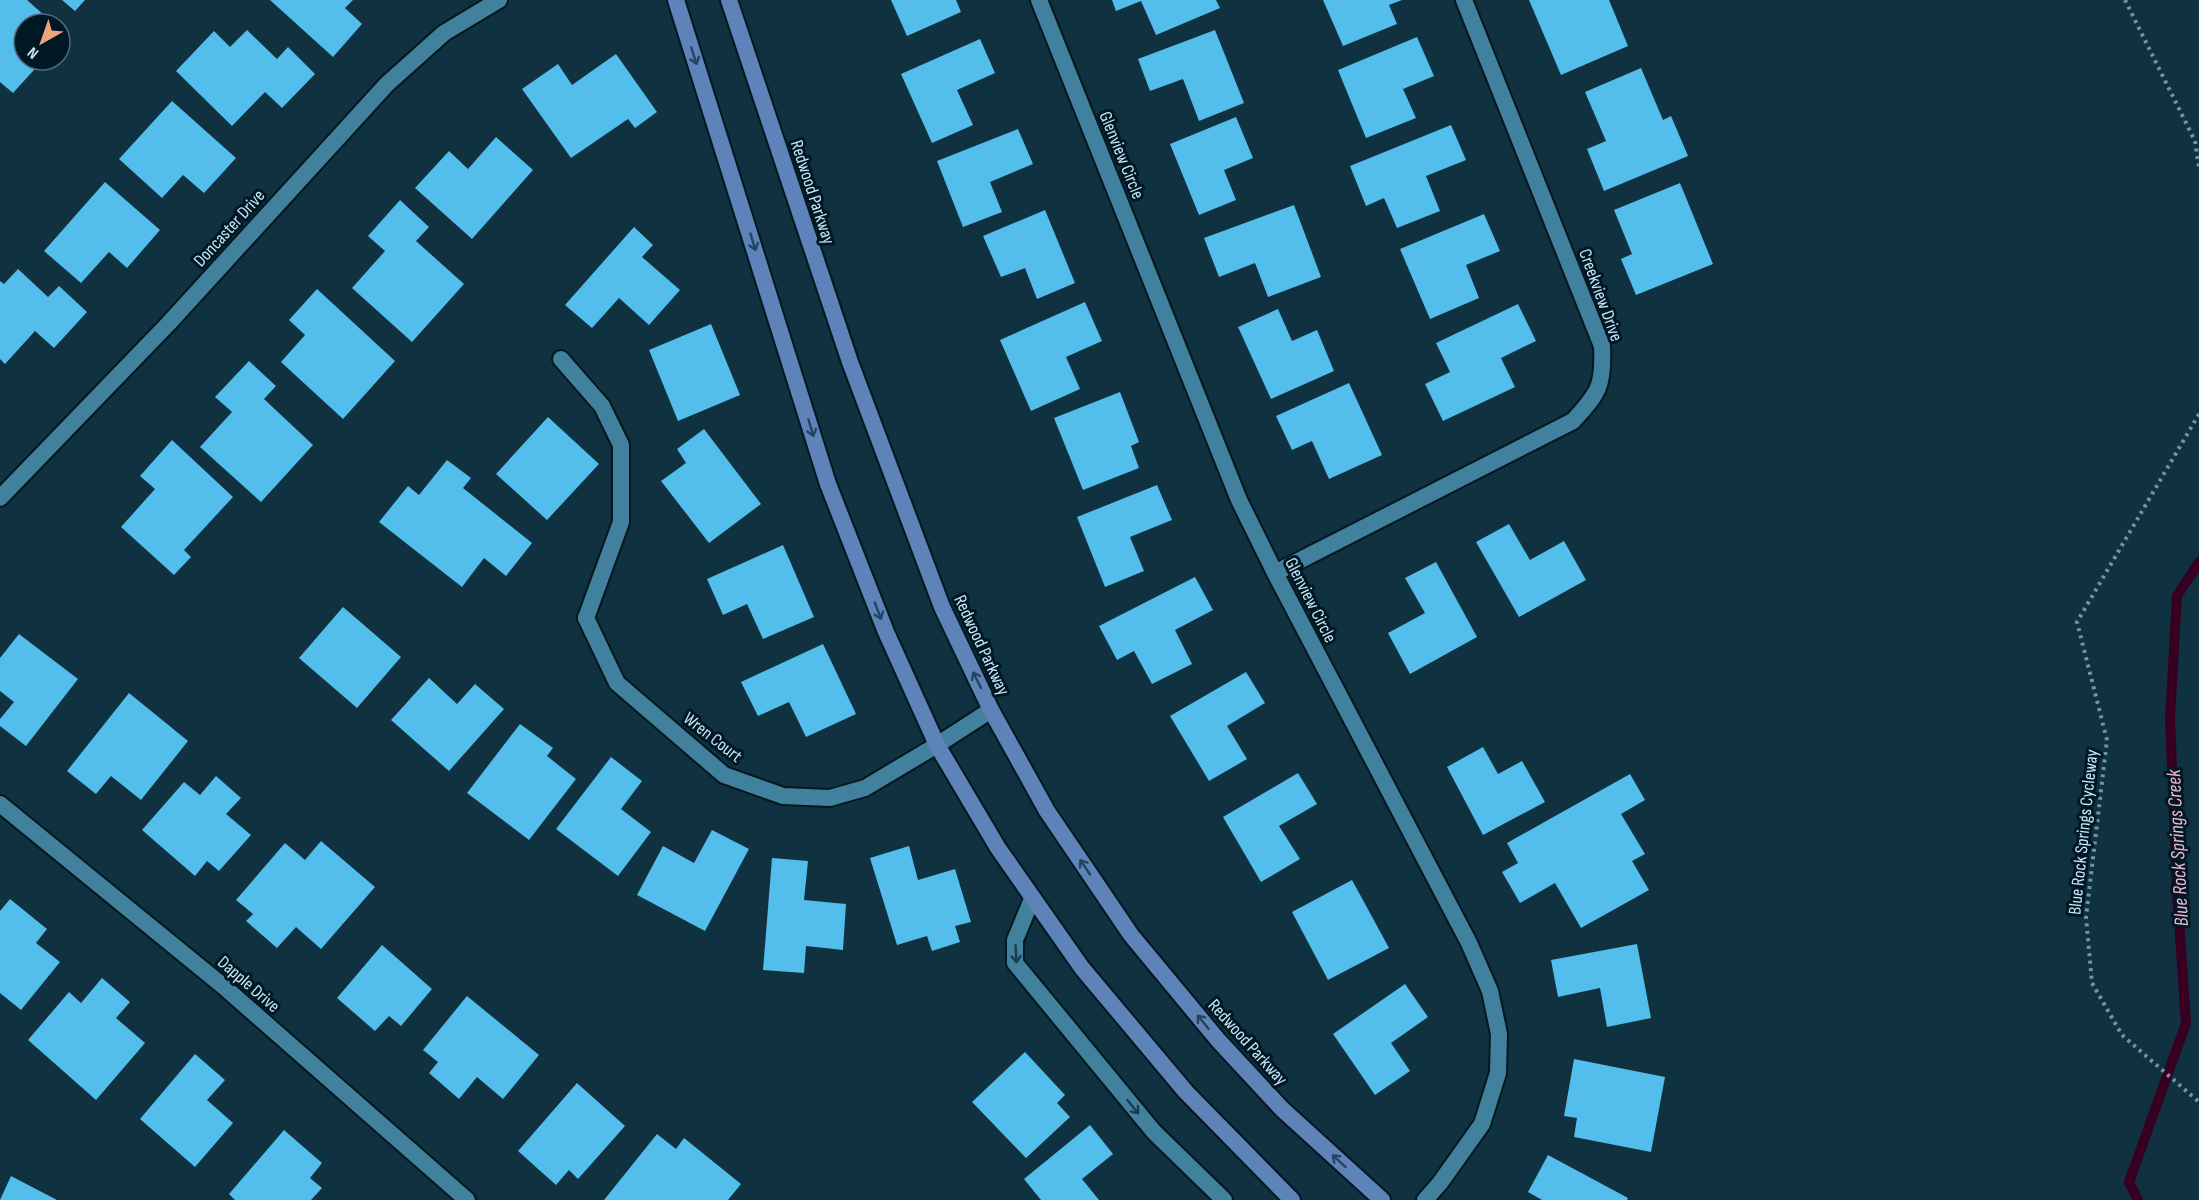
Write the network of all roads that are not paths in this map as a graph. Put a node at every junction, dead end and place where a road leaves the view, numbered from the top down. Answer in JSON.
{"nodes":[{"id":1,"x":499,"y":0,"type":"edge"},
{"id":2,"x":676,"y":0,"type":"edge"},
{"id":3,"x":729,"y":0,"type":"edge"},
{"id":4,"x":1039,"y":0,"type":"edge"},
{"id":5,"x":1464,"y":0,"type":"edge"},
{"id":6,"x":561,"y":359,"type":"dead end"},
{"id":7,"x":0,"y":498,"type":"edge"},
{"id":8,"x":1275,"y":573,"type":"junction"},
{"id":9,"x":991,"y":710,"type":"junction"},
{"id":10,"x":937,"y":745,"type":"junction"},
{"id":11,"x":0,"y":804,"type":"edge"},
{"id":12,"x":1032,"y":899,"type":"junction"},
{"id":13,"x":467,"y":1200,"type":"edge"},
{"id":14,"x":1224,"y":1200,"type":"edge"},
{"id":15,"x":1292,"y":1200,"type":"edge"},
{"id":16,"x":1382,"y":1200,"type":"edge"},
{"id":17,"x":1425,"y":1200,"type":"edge"}],
"edges":[{"from":1,"to":7,"type":"street","name":"Doncaster Drive"},
{"from":2,"to":10,"type":"main road","one_way":true},
{"from":9,"to":3,"type":"main road","name":"Redwood Parkway","one_way":true},
{"from":4,"to":8,"type":"street","name":"Glenview Circle"},
{"from":5,"to":8,"type":"street","name":"Creekview Drive"},
{"from":6,"to":10,"type":"street","name":"Wren Court"},
{"from":8,"to":17,"type":"street","name":"Glenview Circle"},
{"from":9,"to":10,"type":"street","name":"Wren Court"},
{"from":16,"to":9,"type":"main road","name":"Redwood Parkway","one_way":true},
{"from":10,"to":12,"type":"main road"},
{"from":11,"to":13,"type":"street","name":"Dapple Drive"},
{"from":12,"to":14,"type":"street","one_way":true},
{"from":12,"to":15,"type":"main road"}]}
